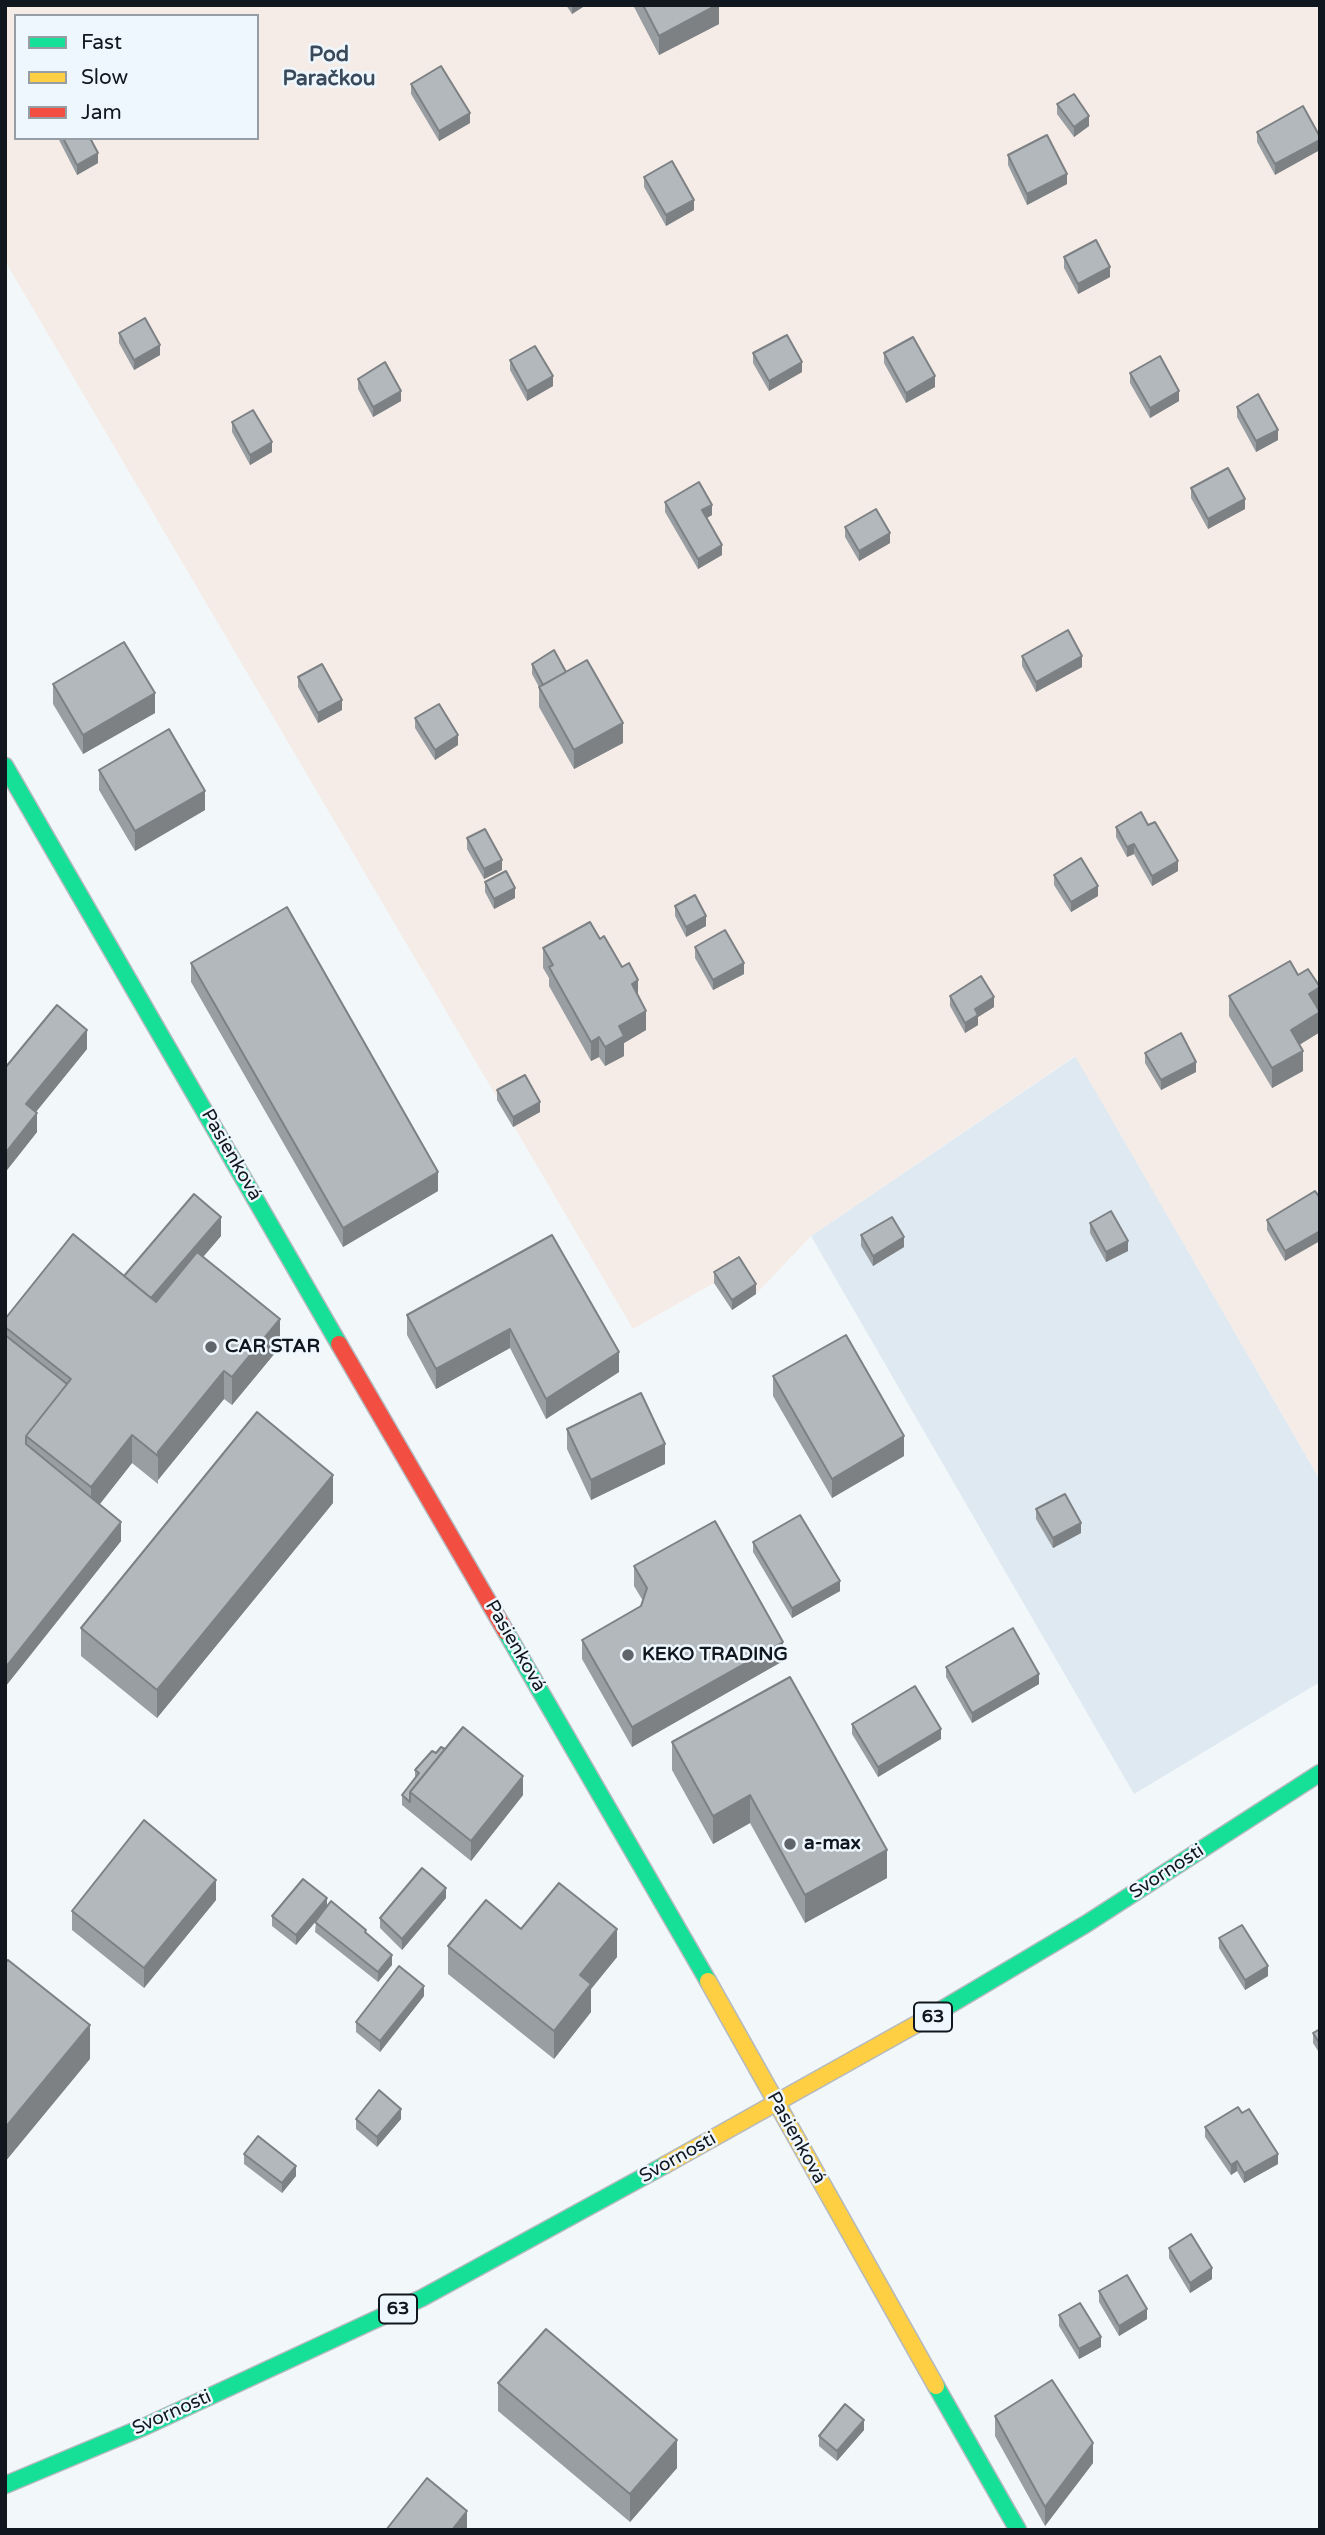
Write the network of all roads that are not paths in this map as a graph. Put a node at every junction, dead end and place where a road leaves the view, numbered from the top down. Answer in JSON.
{"nodes":[{"id":1,"x":5,"y":766,"type":"edge"},
{"id":2,"x":1320,"y":1773,"type":"edge"},
{"id":3,"x":776,"y":2104,"type":"junction"},
{"id":4,"x":5,"y":2485,"type":"edge"},
{"id":5,"x":1018,"y":2530,"type":"edge"}],
"edges":[{"from":1,"to":3,"type":"street","name":"Pasienková"},
{"from":2,"to":3,"type":"street","name":"Svornosti","number":"63"},
{"from":3,"to":4,"type":"street","name":"Svornosti","number":"63"},
{"from":3,"to":5,"type":"street","name":"Pasienková"}]}
